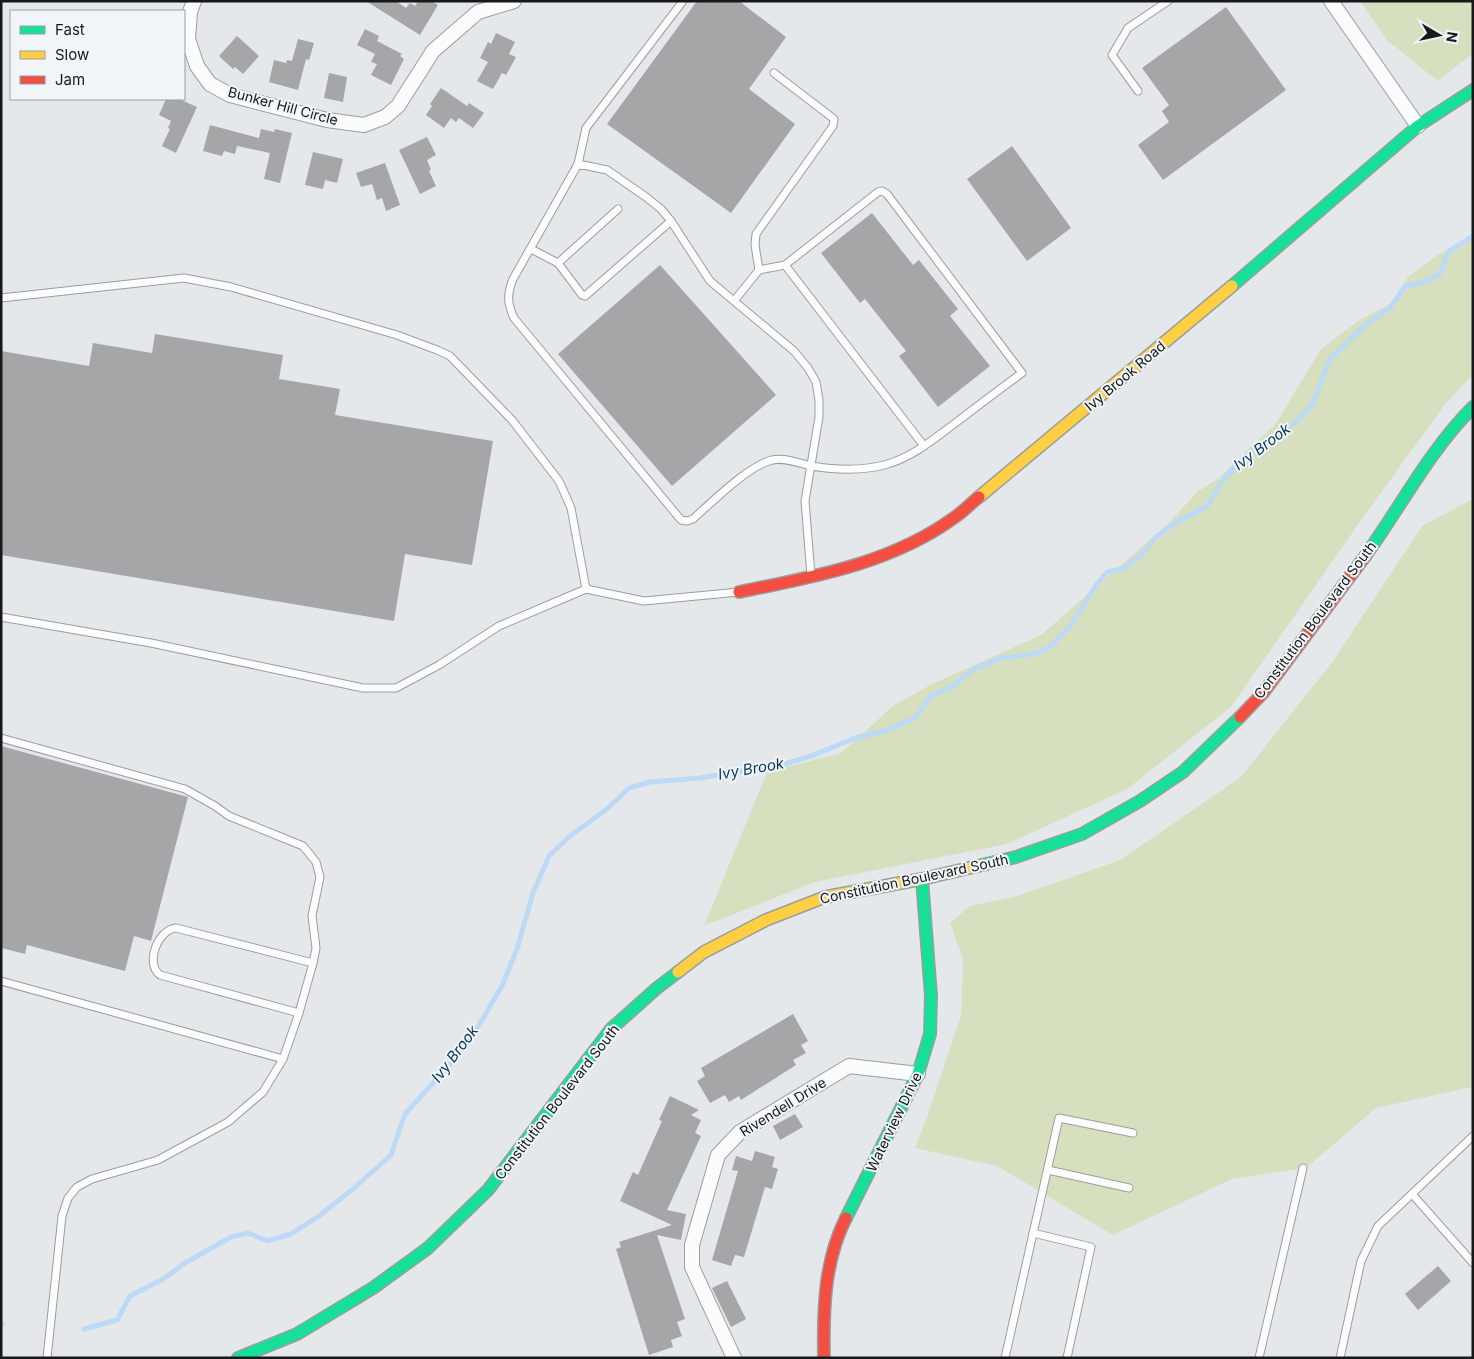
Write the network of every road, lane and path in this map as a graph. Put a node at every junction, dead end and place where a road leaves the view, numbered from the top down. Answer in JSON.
{"nodes":[{"id":1,"x":194,"y":1,"type":"edge"},
{"id":2,"x":514,"y":1,"type":"edge"},
{"id":3,"x":683,"y":1,"type":"edge"},
{"id":4,"x":1168,"y":1,"type":"edge"},
{"id":5,"x":1331,"y":1,"type":"edge"},
{"id":6,"x":774,"y":73,"type":"dead end"},
{"id":7,"x":1473,"y":90,"type":"edge"},
{"id":8,"x":1138,"y":91,"type":"dead end"},
{"id":9,"x":1418,"y":126,"type":"junction"},
{"id":10,"x":578,"y":164,"type":"junction"},
{"id":11,"x":618,"y":209,"type":"dead end"},
{"id":12,"x":671,"y":221,"type":"junction"},
{"id":13,"x":530,"y":249,"type":"junction"},
{"id":14,"x":558,"y":263,"type":"junction"},
{"id":15,"x":785,"y":265,"type":"junction"},
{"id":16,"x":759,"y":270,"type":"junction"},
{"id":17,"x":1,"y":298,"type":"edge"},
{"id":18,"x":734,"y":301,"type":"junction"},
{"id":19,"x":1473,"y":407,"type":"edge"},
{"id":20,"x":924,"y":446,"type":"junction"},
{"id":21,"x":812,"y":466,"type":"junction"},
{"id":22,"x":811,"y":578,"type":"junction"},
{"id":23,"x":586,"y":589,"type":"junction"},
{"id":24,"x":739,"y":592,"type":"joint"},
{"id":25,"x":1,"y":616,"type":"edge"},
{"id":26,"x":1,"y":738,"type":"edge"},
{"id":27,"x":922,"y":878,"type":"junction"},
{"id":28,"x":313,"y":963,"type":"junction"},
{"id":29,"x":1,"y":981,"type":"edge"},
{"id":30,"x":299,"y":1013,"type":"junction"},
{"id":31,"x":283,"y":1059,"type":"junction"},
{"id":32,"x":918,"y":1074,"type":"junction"},
{"id":33,"x":1133,"y":1133,"type":"dead end"},
{"id":34,"x":1473,"y":1136,"type":"edge"},
{"id":35,"x":1303,"y":1168,"type":"dead end"},
{"id":36,"x":1048,"y":1170,"type":"junction"},
{"id":37,"x":1129,"y":1188,"type":"dead end"},
{"id":38,"x":1412,"y":1194,"type":"junction"},
{"id":39,"x":1033,"y":1233,"type":"junction"},
{"id":40,"x":1473,"y":1263,"type":"edge"},
{"id":41,"x":47,"y":1358,"type":"edge"},
{"id":42,"x":238,"y":1358,"type":"edge"},
{"id":43,"x":734,"y":1358,"type":"edge"},
{"id":44,"x":824,"y":1358,"type":"edge"},
{"id":45,"x":1005,"y":1358,"type":"edge"},
{"id":46,"x":1067,"y":1358,"type":"edge"},
{"id":47,"x":1259,"y":1358,"type":"edge"},
{"id":48,"x":1340,"y":1358,"type":"edge"}],
"edges":[{"from":1,"to":2,"type":"street","name":"Bunker Hill Circle"},
{"from":3,"to":10,"type":"lane"},
{"from":4,"to":8,"type":"lane"},
{"from":5,"to":9,"type":"street"},
{"from":6,"to":16,"type":"lane"},
{"from":7,"to":9,"type":"main road","name":"Ivy Brook Road"},
{"from":9,"to":22,"type":"main road","name":"Ivy Brook Road"},
{"from":10,"to":12,"type":"lane"},
{"from":10,"to":13,"type":"lane"},
{"from":11,"to":14,"type":"lane"},
{"from":12,"to":14,"type":"lane"},
{"from":12,"to":18,"type":"lane"},
{"from":13,"to":14,"type":"lane"},
{"from":13,"to":21,"type":"lane"},
{"from":15,"to":16,"type":"lane"},
{"from":15,"to":20,"type":"lane"},
{"from":15,"to":20,"type":"lane"},
{"from":16,"to":18,"type":"lane"},
{"from":17,"to":23,"type":"lane"},
{"from":18,"to":21,"type":"lane"},
{"from":19,"to":27,"type":"main road","name":"Constitution Boulevard South"},
{"from":20,"to":21,"type":"lane"},
{"from":21,"to":22,"type":"lane"},
{"from":22,"to":24,"type":"main road","name":"Ivy Brook Road"},
{"from":23,"to":24,"type":"lane"},
{"from":23,"to":25,"type":"lane"},
{"from":26,"to":28,"type":"lane"},
{"from":27,"to":32,"type":"main road","name":"Waterview Drive"},
{"from":27,"to":42,"type":"main road","name":"Constitution Boulevard South"},
{"from":28,"to":30,"type":"lane"},
{"from":28,"to":30,"type":"lane"},
{"from":29,"to":31,"type":"lane"},
{"from":30,"to":31,"type":"lane"},
{"from":31,"to":41,"type":"lane"},
{"from":32,"to":43,"type":"street","name":"Rivendell Drive"},
{"from":32,"to":44,"type":"main road","name":"Waterview Drive"},
{"from":33,"to":36,"type":"lane"},
{"from":34,"to":38,"type":"lane"},
{"from":35,"to":47,"type":"lane"},
{"from":36,"to":37,"type":"lane"},
{"from":36,"to":39,"type":"lane"},
{"from":38,"to":40,"type":"lane"},
{"from":38,"to":48,"type":"lane"},
{"from":39,"to":45,"type":"lane"},
{"from":39,"to":46,"type":"lane"}]}
